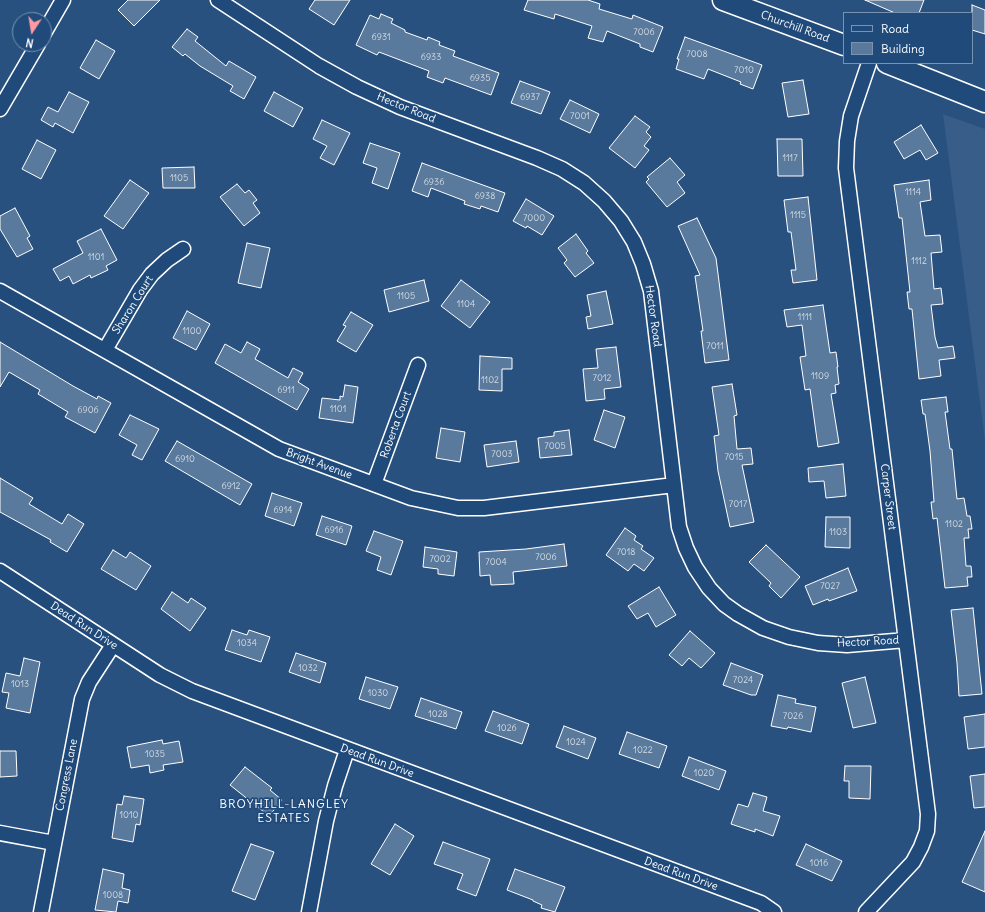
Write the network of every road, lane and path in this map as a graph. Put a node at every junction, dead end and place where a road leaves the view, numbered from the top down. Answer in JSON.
{"nodes":[{"id":1,"x":63,"y":0,"type":"edge"},
{"id":2,"x":218,"y":0,"type":"edge"},
{"id":3,"x":723,"y":0,"type":"edge"},
{"id":4,"x":52,"y":19,"type":"edge"},
{"id":5,"x":843,"y":45,"type":"edge"},
{"id":6,"x":33,"y":52,"type":"edge"},
{"id":7,"x":869,"y":64,"type":"edge"},
{"id":8,"x":890,"y":64,"type":"edge"},
{"id":9,"x":985,"y":102,"type":"edge"},
{"id":10,"x":0,"y":109,"type":"edge"},
{"id":11,"x":183,"y":249,"type":"dead end"},
{"id":12,"x":0,"y":291,"type":"edge"},
{"id":13,"x":105,"y":350,"type":"junction"},
{"id":14,"x":418,"y":365,"type":"dead end"},
{"id":15,"x":374,"y":484,"type":"junction"},
{"id":16,"x":674,"y":485,"type":"junction"},
{"id":17,"x":0,"y":571,"type":"edge"},
{"id":18,"x":906,"y":640,"type":"junction"},
{"id":19,"x":113,"y":645,"type":"junction"},
{"id":20,"x":347,"y":750,"type":"junction"},
{"id":21,"x":0,"y":833,"type":"edge"},
{"id":22,"x":54,"y":843,"type":"junction"},
{"id":23,"x":41,"y":912,"type":"edge"},
{"id":24,"x":309,"y":912,"type":"edge"},
{"id":25,"x":774,"y":912,"type":"edge"},
{"id":26,"x":866,"y":912,"type":"edge"}],
"edges":[{"from":1,"to":4,"type":"street"},
{"from":2,"to":16,"type":"street","name":"Hector Road"},
{"from":3,"to":5,"type":"street","name":"Churchill Road"},
{"from":6,"to":10,"type":"street"},
{"from":7,"to":18,"type":"street","name":"Carper Street"},
{"from":8,"to":9,"type":"street"},
{"from":11,"to":13,"type":"street","name":"Sharon Court"},
{"from":12,"to":13,"type":"street","name":"Bright Avenue"},
{"from":13,"to":15,"type":"street","name":"Bright Avenue"},
{"from":14,"to":15,"type":"street","name":"Roberta Court"},
{"from":15,"to":16,"type":"street","name":"Bright Avenue"},
{"from":16,"to":18,"type":"street","name":"Hector Road"},
{"from":17,"to":19,"type":"street","name":"Dead Run Drive"},
{"from":18,"to":26,"type":"street","name":"Carper Street"},
{"from":19,"to":20,"type":"street","name":"Dead Run Drive"},
{"from":19,"to":22,"type":"street","name":"Congress Lane"},
{"from":20,"to":24,"type":"street"},
{"from":20,"to":25,"type":"street","name":"Dead Run Drive"},
{"from":21,"to":22,"type":"street"},
{"from":22,"to":23,"type":"street","name":"Congress Lane"}]}
